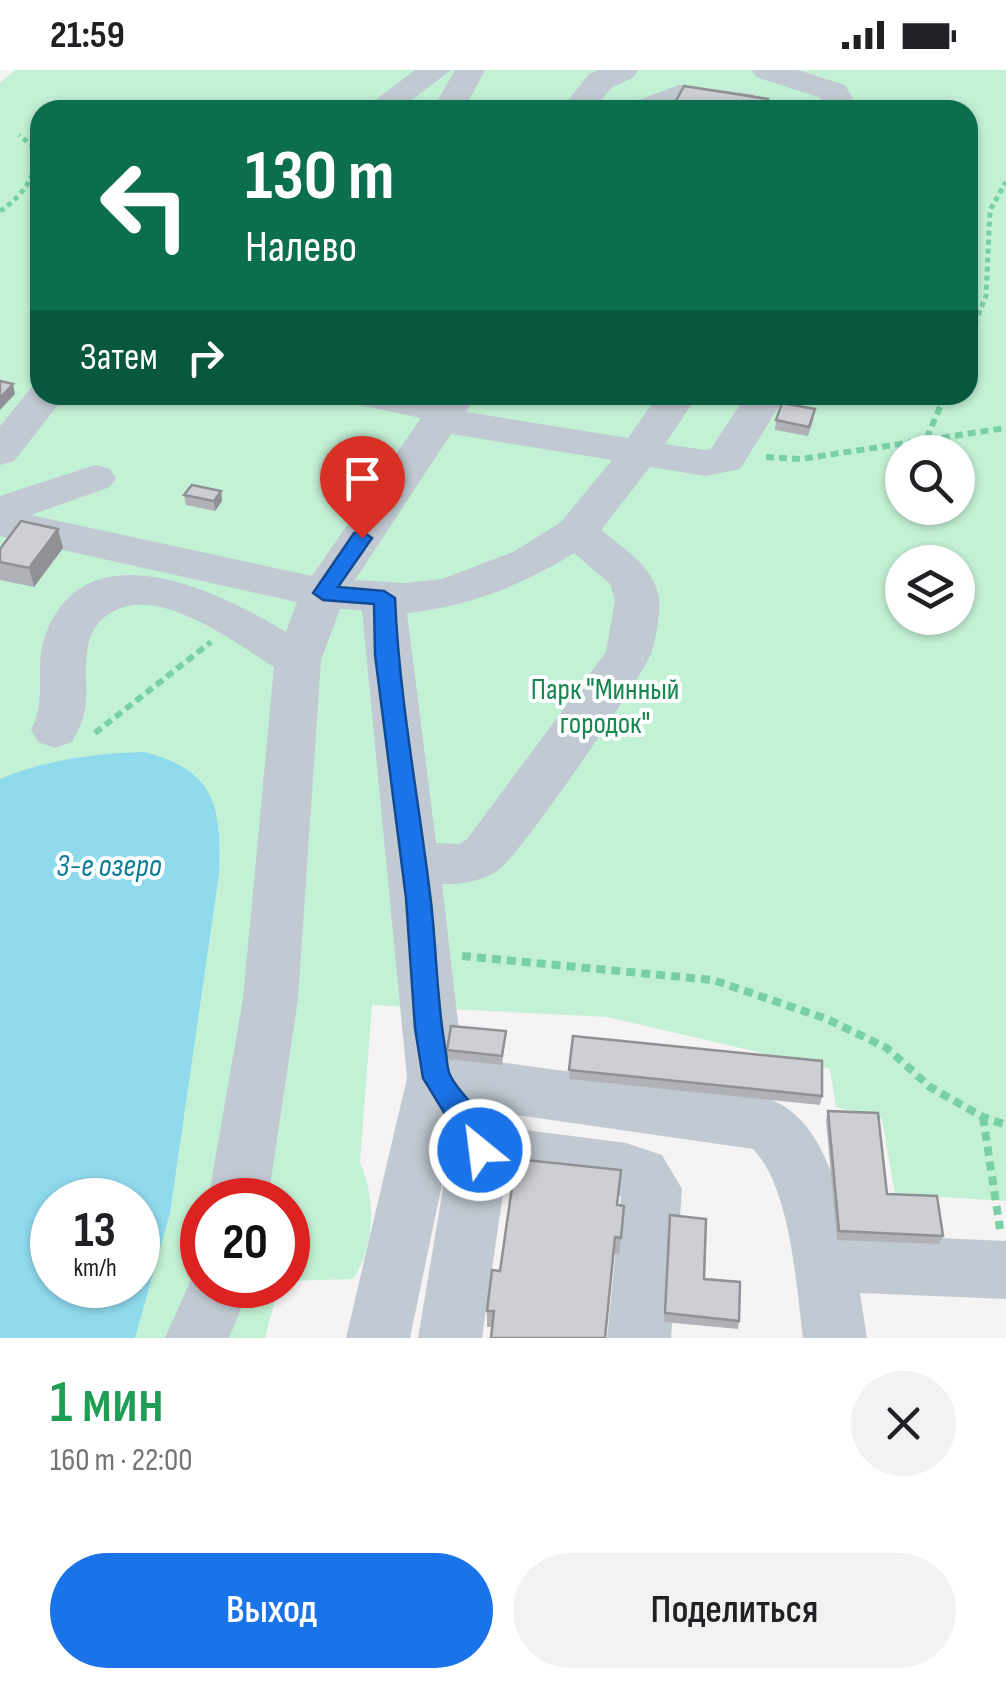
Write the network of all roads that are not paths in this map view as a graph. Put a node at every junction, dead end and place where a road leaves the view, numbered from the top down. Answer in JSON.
{"nodes":[{"id":1,"x":470,"y":70,"type":"edge"},
{"id":2,"x":624,"y":70,"type":"edge"},
{"id":3,"x":767,"y":70,"type":"edge"},
{"id":4,"x":430,"y":71,"type":"edge"},
{"id":5,"x":391,"y":100,"type":"edge"},
{"id":6,"x":454,"y":100,"type":"edge"},
{"id":7,"x":584,"y":100,"type":"edge"},
{"id":8,"x":661,"y":100,"type":"edge"},
{"id":9,"x":738,"y":100,"type":"edge"},
{"id":10,"x":838,"y":100,"type":"edge"},
{"id":11,"x":38,"y":405,"type":"edge"},
{"id":12,"x":671,"y":405,"type":"edge"},
{"id":13,"x":760,"y":405,"type":"edge"},
{"id":14,"x":449,"y":408,"type":"edge"},
{"id":15,"x":0,"y":452,"type":"edge"},
{"id":16,"x":638,"y":452,"type":"junction"},
{"id":17,"x":95,"y":478,"type":"dead end"},
{"id":18,"x":1,"y":511,"type":"edge"},
{"id":19,"x":576,"y":532,"type":"junction"},
{"id":20,"x":319,"y":539,"type":"dead end"},
{"id":21,"x":323,"y":593,"type":"junction"},
{"id":22,"x":384,"y":598,"type":"junction"},
{"id":23,"x":298,"y":660,"type":"junction"},
{"id":24,"x":72,"y":733,"type":"road end"},
{"id":25,"x":413,"y":860,"type":"junction"},
{"id":26,"x":436,"y":1078,"type":"junction"},
{"id":27,"x":480,"y":1150,"type":"junction"},
{"id":28,"x":243,"y":1178,"type":"edge"},
{"id":29,"x":1005,"y":1259,"type":"edge"},
{"id":30,"x":823,"y":1262,"type":"junction"},
{"id":31,"x":210,"y":1308,"type":"edge"},
{"id":32,"x":197,"y":1338,"type":"edge"},
{"id":33,"x":378,"y":1338,"type":"edge"},
{"id":34,"x":450,"y":1338,"type":"edge"},
{"id":35,"x":638,"y":1338,"type":"edge"},
{"id":36,"x":835,"y":1338,"type":"edge"}],
"edges":[{"from":1,"to":6,"type":"street"},
{"from":2,"to":7,"type":"street"},
{"from":3,"to":10,"type":"street"},
{"from":4,"to":5,"type":"street"},
{"from":8,"to":9,"type":"street"},
{"from":11,"to":15,"type":"street"},
{"from":12,"to":16,"type":"street"},
{"from":13,"to":16,"type":"street"},
{"from":14,"to":16,"type":"street"},
{"from":14,"to":21,"type":"street"},
{"from":16,"to":19,"type":"street"},
{"from":17,"to":18,"type":"street"},
{"from":18,"to":21,"type":"street"},
{"from":19,"to":22,"type":"street"},
{"from":19,"to":25,"type":"street"},
{"from":20,"to":21,"type":"street"},
{"from":21,"to":22,"type":"street"},
{"from":21,"to":23,"type":"street"},
{"from":22,"to":25,"type":"street"},
{"from":23,"to":24,"type":"street"},
{"from":23,"to":28,"type":"street"},
{"from":25,"to":26,"type":"street"},
{"from":26,"to":27,"type":"street"},
{"from":26,"to":30,"type":"street"},
{"from":26,"to":33,"type":"street"},
{"from":27,"to":34,"type":"street"},
{"from":27,"to":35,"type":"street"},
{"from":29,"to":30,"type":"street"},
{"from":30,"to":36,"type":"street"},
{"from":31,"to":32,"type":"street"}]}
